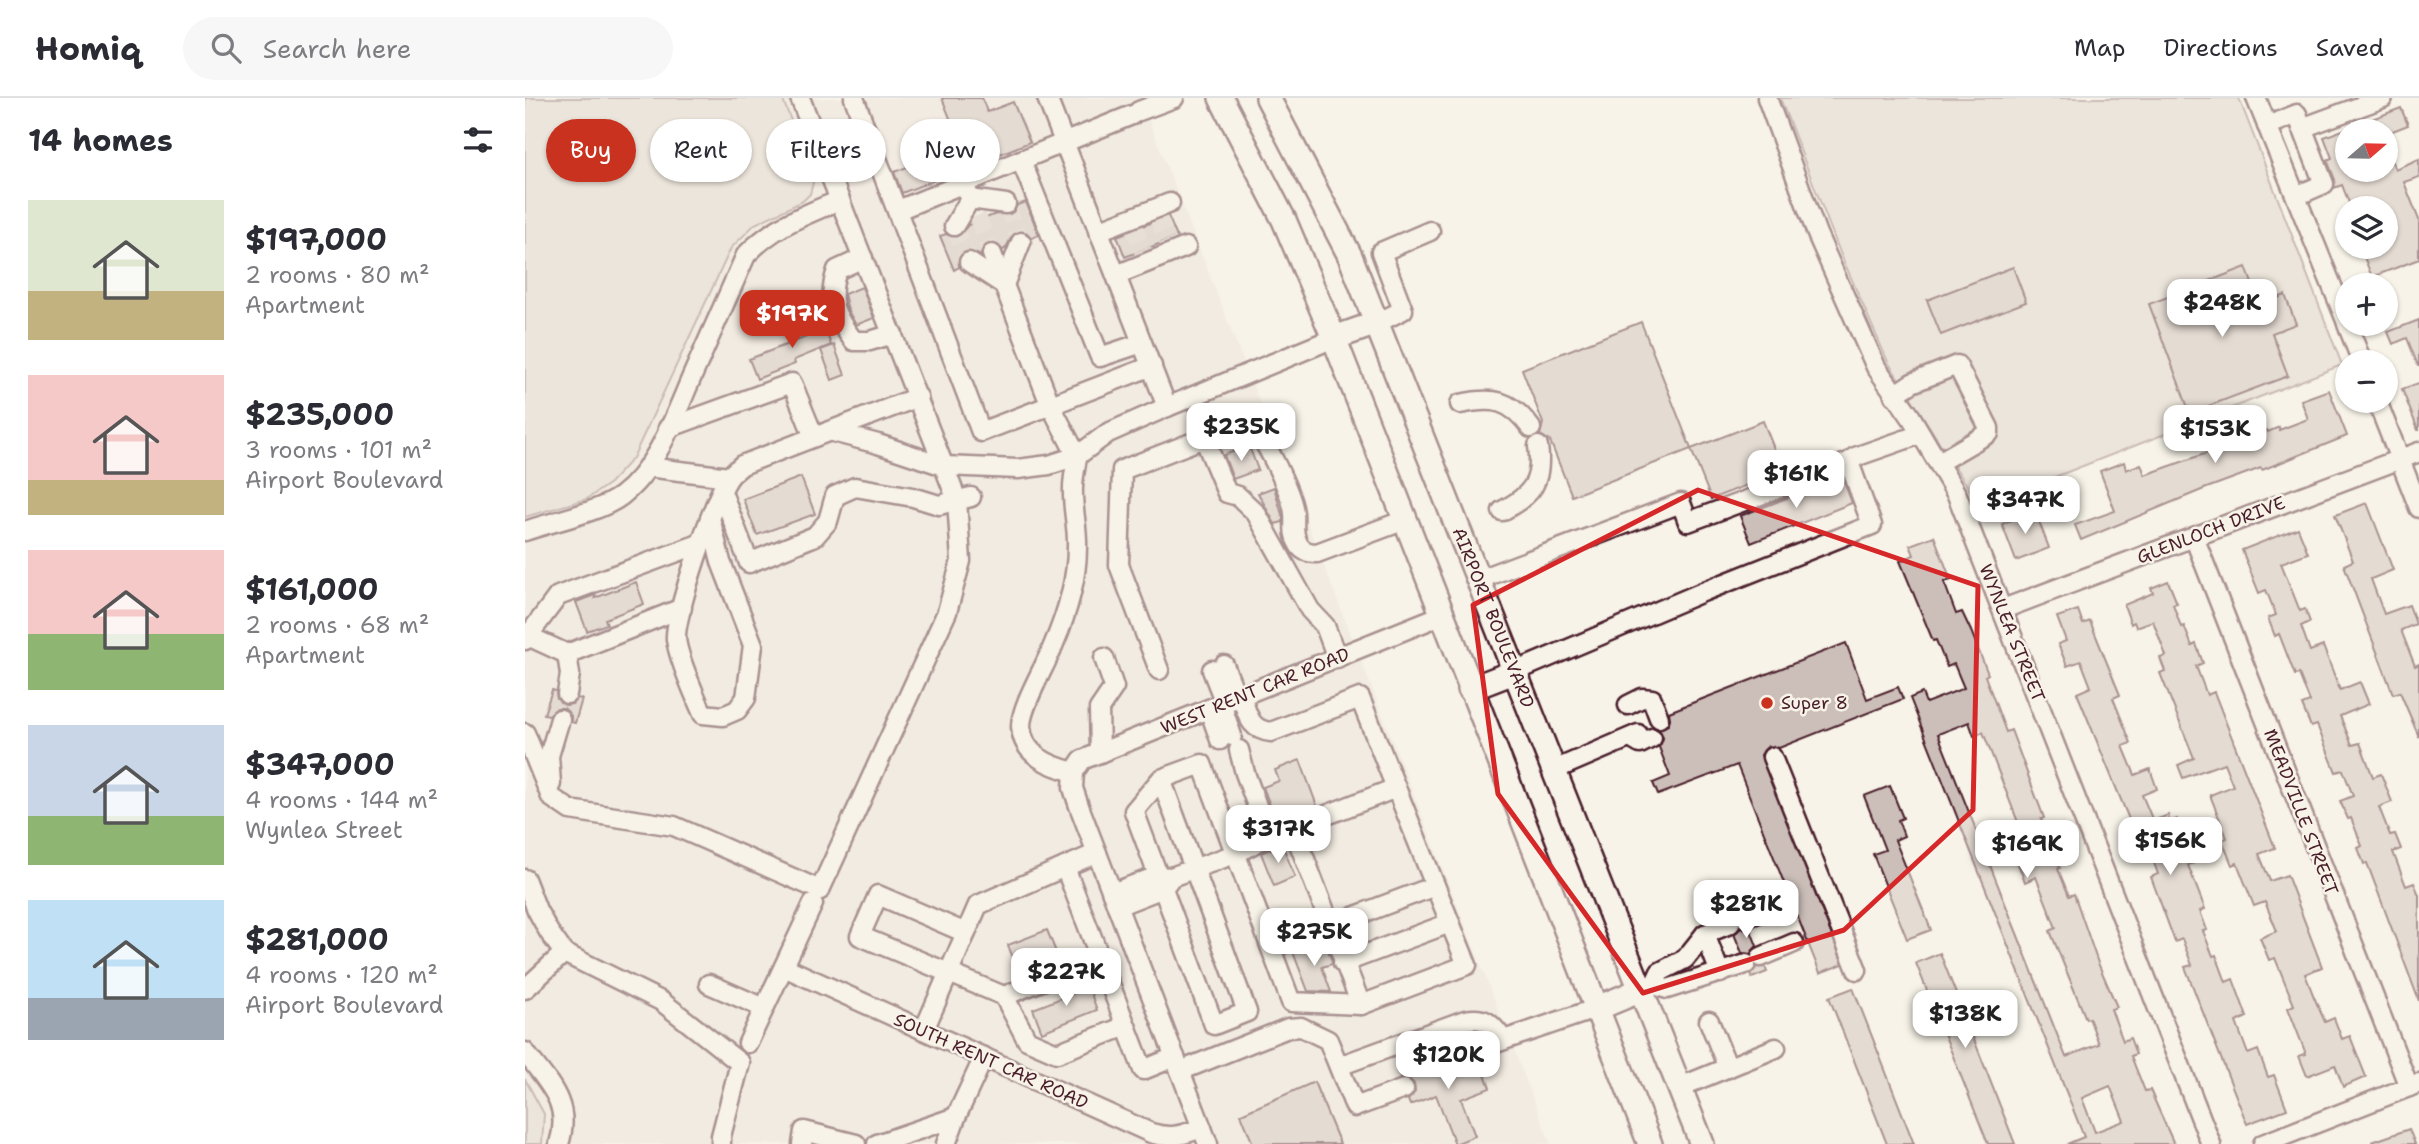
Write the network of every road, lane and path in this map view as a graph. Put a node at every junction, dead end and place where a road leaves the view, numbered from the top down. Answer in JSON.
{"nodes":[{"id":1,"x":800,"y":98,"type":"edge"},
{"id":2,"x":854,"y":98,"type":"edge"},
{"id":3,"x":1047,"y":98,"type":"edge"},
{"id":4,"x":1174,"y":98,"type":"edge"},
{"id":5,"x":1221,"y":98,"type":"edge"},
{"id":6,"x":1268,"y":98,"type":"edge"},
{"id":7,"x":1767,"y":98,"type":"edge"},
{"id":8,"x":2256,"y":98,"type":"edge"},
{"id":9,"x":2383,"y":98,"type":"edge"},
{"id":10,"x":2267,"y":126,"type":"junction"},
{"id":11,"x":2302,"y":128,"type":"junction"},
{"id":12,"x":1064,"y":142,"type":"junction"},
{"id":13,"x":2313,"y":155,"type":"junction"},
{"id":14,"x":1021,"y":160,"type":"junction"},
{"id":15,"x":2284,"y":167,"type":"junction"},
{"id":16,"x":2295,"y":196,"type":"junction"},
{"id":17,"x":970,"y":199,"type":"junction"},
{"id":18,"x":840,"y":200,"type":"junction"},
{"id":19,"x":1006,"y":204,"type":"dead end"},
{"id":20,"x":1160,"y":209,"type":"dead end"},
{"id":21,"x":898,"y":210,"type":"junction"},
{"id":22,"x":954,"y":226,"type":"dead end"},
{"id":23,"x":1098,"y":231,"type":"junction"},
{"id":24,"x":1430,"y":231,"type":"dead end"},
{"id":25,"x":1021,"y":242,"type":"tunnel mouth"},
{"id":26,"x":1175,"y":248,"type":"dead end"},
{"id":27,"x":992,"y":254,"type":"tunnel mouth"},
{"id":28,"x":863,"y":258,"type":"junction"},
{"id":29,"x":969,"y":262,"type":"tunnel mouth"},
{"id":30,"x":1116,"y":275,"type":"junction"},
{"id":31,"x":1004,"y":285,"type":"junction"},
{"id":32,"x":2335,"y":294,"type":"edge"},
{"id":33,"x":1377,"y":323,"type":"junction"},
{"id":34,"x":893,"y":334,"type":"junction"},
{"id":35,"x":1334,"y":338,"type":"junction"},
{"id":36,"x":1143,"y":343,"type":"junction"},
{"id":37,"x":1152,"y":366,"type":"junction"},
{"id":38,"x":1894,"y":394,"type":"junction"},
{"id":39,"x":918,"y":397,"type":"junction"},
{"id":40,"x":1050,"y":404,"type":"junction"},
{"id":41,"x":1460,"y":404,"type":"dead end"},
{"id":42,"x":1167,"y":407,"type":"junction"},
{"id":43,"x":2382,"y":413,"type":"edge"},
{"id":44,"x":668,"y":428,"type":"junction"},
{"id":45,"x":1531,"y":428,"type":"dead end"},
{"id":46,"x":821,"y":434,"type":"junction"},
{"id":47,"x":1921,"y":434,"type":"junction"},
{"id":48,"x":1204,"y":438,"type":"junction"},
{"id":49,"x":1538,"y":446,"type":"dead end"},
{"id":50,"x":2419,"y":452,"type":"edge"},
{"id":51,"x":1077,"y":456,"type":"junction"},
{"id":52,"x":2400,"y":459,"type":"junction"},
{"id":53,"x":1849,"y":462,"type":"junction"},
{"id":54,"x":1939,"y":462,"type":"junction"},
{"id":55,"x":944,"y":466,"type":"junction"},
{"id":56,"x":647,"y":467,"type":"junction"},
{"id":57,"x":725,"y":485,"type":"junction"},
{"id":58,"x":964,"y":498,"type":"junction"},
{"id":59,"x":2419,"y":508,"type":"edge"},
{"id":60,"x":1502,"y":511,"type":"dead end"},
{"id":61,"x":710,"y":518,"type":"junction"},
{"id":62,"x":1405,"y":520,"type":"junction"},
{"id":63,"x":525,"y":531,"type":"edge"},
{"id":64,"x":2194,"y":537,"type":"junction"},
{"id":65,"x":699,"y":544,"type":"junction"},
{"id":66,"x":1477,"y":580,"type":"junction"},
{"id":67,"x":682,"y":608,"type":"junction"},
{"id":68,"x":2003,"y":609,"type":"junction"},
{"id":69,"x":1442,"y":615,"type":"junction"},
{"id":70,"x":526,"y":638,"type":"edge"},
{"id":71,"x":567,"y":654,"type":"junction"},
{"id":72,"x":1104,"y":658,"type":"dead end"},
{"id":73,"x":1337,"y":658,"type":"junction"},
{"id":74,"x":1218,"y":667,"type":"dead end"},
{"id":75,"x":1159,"y":670,"type":"dead end"},
{"id":76,"x":1514,"y":672,"type":"junction"},
{"id":77,"x":1470,"y":689,"type":"junction"},
{"id":78,"x":567,"y":694,"type":"dead end"},
{"id":79,"x":1227,"y":702,"type":"junction"},
{"id":80,"x":1627,"y":705,"type":"dead end"},
{"id":81,"x":561,"y":719,"type":"dead end"},
{"id":82,"x":1659,"y":719,"type":"dead end"},
{"id":83,"x":525,"y":733,"type":"edge"},
{"id":84,"x":1640,"y":737,"type":"dead end"},
{"id":85,"x":1100,"y":753,"type":"junction"},
{"id":86,"x":1772,"y":757,"type":"dead end"},
{"id":87,"x":1554,"y":770,"type":"junction"},
{"id":88,"x":1074,"y":772,"type":"junction"},
{"id":89,"x":1161,"y":779,"type":"junction"},
{"id":90,"x":1396,"y":788,"type":"junction"},
{"id":91,"x":551,"y":797,"type":"junction"},
{"id":92,"x":1293,"y":828,"type":"junction"},
{"id":93,"x":1268,"y":836,"type":"junction"},
{"id":94,"x":1097,"y":853,"type":"junction"},
{"id":95,"x":1235,"y":853,"type":"junction"},
{"id":96,"x":1065,"y":867,"type":"junction"},
{"id":97,"x":1194,"y":869,"type":"junction"},
{"id":98,"x":525,"y":879,"type":"edge"},
{"id":99,"x":1164,"y":880,"type":"junction"},
{"id":100,"x":1435,"y":886,"type":"junction"},
{"id":101,"x":1115,"y":900,"type":"junction"},
{"id":102,"x":813,"y":904,"type":"dead end"},
{"id":103,"x":1778,"y":905,"type":"dead end"},
{"id":104,"x":1450,"y":923,"type":"junction"},
{"id":105,"x":1329,"y":926,"type":"junction"},
{"id":106,"x":966,"y":933,"type":"junction"},
{"id":107,"x":1705,"y":934,"type":"junction"},
{"id":108,"x":1794,"y":943,"type":"dead end"},
{"id":109,"x":1271,"y":948,"type":"junction"},
{"id":110,"x":565,"y":953,"type":"junction"},
{"id":111,"x":1100,"y":958,"type":"junction"},
{"id":112,"x":1343,"y":963,"type":"junction"},
{"id":113,"x":784,"y":967,"type":"junction"},
{"id":114,"x":1857,"y":970,"type":"dead end"},
{"id":115,"x":949,"y":973,"type":"junction"},
{"id":116,"x":1720,"y":973,"type":"junction"},
{"id":117,"x":709,"y":984,"type":"dead end"},
{"id":118,"x":1647,"y":988,"type":"junction"},
{"id":119,"x":525,"y":989,"type":"edge"},
{"id":120,"x":1004,"y":996,"type":"junction"},
{"id":121,"x":1361,"y":1006,"type":"junction"},
{"id":122,"x":764,"y":1008,"type":"junction"},
{"id":123,"x":1595,"y":1009,"type":"junction"},
{"id":124,"x":1709,"y":1021,"type":"dead end"},
{"id":125,"x":1126,"y":1026,"type":"junction"},
{"id":126,"x":924,"y":1030,"type":"junction"},
{"id":127,"x":1504,"y":1040,"type":"junction"},
{"id":128,"x":748,"y":1043,"type":"dead end"},
{"id":129,"x":1776,"y":1048,"type":"dead end"},
{"id":130,"x":525,"y":1052,"type":"edge"},
{"id":131,"x":984,"y":1057,"type":"junction"},
{"id":132,"x":1448,"y":1061,"type":"dead end"},
{"id":133,"x":1178,"y":1064,"type":"junction"},
{"id":134,"x":1339,"y":1066,"type":"junction"},
{"id":135,"x":1728,"y":1068,"type":"junction"},
{"id":136,"x":2414,"y":1085,"type":"edge"},
{"id":137,"x":1680,"y":1087,"type":"junction"},
{"id":138,"x":1404,"y":1089,"type":"dead end"},
{"id":139,"x":956,"y":1117,"type":"junction"},
{"id":140,"x":1205,"y":1136,"type":"edge"},
{"id":141,"x":559,"y":1144,"type":"edge"},
{"id":142,"x":720,"y":1144,"type":"edge"},
{"id":143,"x":801,"y":1144,"type":"edge"},
{"id":144,"x":856,"y":1144,"type":"edge"},
{"id":145,"x":877,"y":1144,"type":"edge"},
{"id":146,"x":946,"y":1144,"type":"edge"},
{"id":147,"x":1650,"y":1144,"type":"edge"},
{"id":148,"x":1702,"y":1144,"type":"edge"},
{"id":149,"x":2211,"y":1144,"type":"edge"},
{"id":150,"x":2263,"y":1144,"type":"edge"}],
"edges":[{"from":1,"to":18,"type":"street"},
{"from":2,"to":21,"type":"street"},
{"from":3,"to":12,"type":"street"},
{"from":4,"to":12,"type":"street"},
{"from":5,"to":35,"type":"main road"},
{"from":6,"to":33,"type":"main road","name":"AIRPORT BOULEVARD"},
{"from":7,"to":38,"type":"street","name":"WYNLEA STREET"},
{"from":8,"to":10,"type":"street"},
{"from":9,"to":11,"type":"street"},
{"from":10,"to":11,"type":"street"},
{"from":10,"to":15,"type":"street"},
{"from":11,"to":13,"type":"street"},
{"from":12,"to":14,"type":"street"},
{"from":12,"to":23,"type":"street"},
{"from":13,"to":15,"type":"street"},
{"from":13,"to":16,"type":"street"},
{"from":14,"to":17,"type":"street"},
{"from":14,"to":36,"type":"street"},
{"from":15,"to":16,"type":"street"},
{"from":16,"to":32,"type":"street"},
{"from":17,"to":19,"type":"street"},
{"from":17,"to":21,"type":"street"},
{"from":17,"to":22,"type":"street"},
{"from":18,"to":28,"type":"street"},
{"from":18,"to":44,"type":"street"},
{"from":20,"to":23,"type":"street"},
{"from":21,"to":40,"type":"street"},
{"from":23,"to":30,"type":"street"},
{"from":24,"to":33,"type":"street"},
{"from":25,"to":31,"type":"street"},
{"from":26,"to":30,"type":"street"},
{"from":27,"to":31,"type":"street"},
{"from":28,"to":34,"type":"street"},
{"from":28,"to":34,"type":"street"},
{"from":29,"to":31,"type":"street"},
{"from":30,"to":36,"type":"street"},
{"from":31,"to":40,"type":"street"},
{"from":33,"to":35,"type":"main road"},
{"from":33,"to":66,"type":"main road","name":"AIRPORT BOULEVARD"},
{"from":34,"to":39,"type":"street"},
{"from":35,"to":42,"type":"street"},
{"from":35,"to":62,"type":"main road"},
{"from":36,"to":37,"type":"street"},
{"from":37,"to":40,"type":"street"},
{"from":37,"to":42,"type":"street"},
{"from":38,"to":47,"type":"street","name":"WYNLEA STREET"},
{"from":38,"to":54,"type":"street"},
{"from":39,"to":46,"type":"street"},
{"from":39,"to":55,"type":"street"},
{"from":40,"to":51,"type":"street"},
{"from":41,"to":45,"type":"street"},
{"from":42,"to":51,"type":"street"},
{"from":43,"to":52,"type":"street"},
{"from":44,"to":46,"type":"street"},
{"from":44,"to":56,"type":"street"},
{"from":46,"to":55,"type":"street"},
{"from":46,"to":57,"type":"street"},
{"from":47,"to":53,"type":"street"},
{"from":47,"to":54,"type":"street","name":"WYNLEA STREET"},
{"from":48,"to":62,"type":"street"},
{"from":48,"to":73,"type":"street"},
{"from":48,"to":75,"type":"street"},
{"from":49,"to":60,"type":"street"},
{"from":50,"to":52,"type":"street","name":"GLENLOCH DRIVE"},
{"from":51,"to":55,"type":"street"},
{"from":51,"to":88,"type":"street"},
{"from":52,"to":59,"type":"street"},
{"from":52,"to":64,"type":"street","name":"GLENLOCH DRIVE"},
{"from":53,"to":66,"type":"street"},
{"from":53,"to":76,"type":"street"},
{"from":54,"to":68,"type":"street","name":"WYNLEA STREET"},
{"from":55,"to":58,"type":"street"},
{"from":56,"to":57,"type":"street"},
{"from":56,"to":63,"type":"street"},
{"from":57,"to":58,"type":"street"},
{"from":57,"to":61,"type":"street"},
{"from":58,"to":91,"type":"street"},
{"from":61,"to":65,"type":"street"},
{"from":61,"to":67,"type":"street"},
{"from":62,"to":69,"type":"main road"},
{"from":64,"to":68,"type":"street","name":"GLENLOCH DRIVE"},
{"from":64,"to":136,"type":"street","name":"MEADVILLE STREET"},
{"from":65,"to":67,"type":"street"},
{"from":65,"to":70,"type":"street"},
{"from":66,"to":76,"type":"main road","name":"AIRPORT BOULEVARD"},
{"from":67,"to":71,"type":"street"},
{"from":68,"to":149,"type":"street","name":"WYNLEA STREET"},
{"from":69,"to":73,"type":"street","name":"WEST RENT CAR ROAD"},
{"from":69,"to":77,"type":"main road"},
{"from":70,"to":71,"type":"street"},
{"from":71,"to":78,"type":"street"},
{"from":72,"to":85,"type":"street"},
{"from":73,"to":79,"type":"street","name":"WEST RENT CAR ROAD"},
{"from":74,"to":79,"type":"street"},
{"from":76,"to":77,"type":"main road"},
{"from":76,"to":87,"type":"main road","name":"AIRPORT BOULEVARD"},
{"from":77,"to":123,"type":"main road"},
{"from":79,"to":85,"type":"street","name":"WEST RENT CAR ROAD"},
{"from":79,"to":90,"type":"street"},
{"from":79,"to":93,"type":"street"},
{"from":80,"to":82,"type":"street"},
{"from":81,"to":91,"type":"street"},
{"from":83,"to":91,"type":"street"},
{"from":84,"to":87,"type":"street"},
{"from":85,"to":88,"type":"street","name":"WEST RENT CAR ROAD"},
{"from":86,"to":114,"type":"street"},
{"from":87,"to":118,"type":"main road","name":"AIRPORT BOULEVARD"},
{"from":88,"to":94,"type":"street"},
{"from":89,"to":95,"type":"street"},
{"from":89,"to":97,"type":"street"},
{"from":89,"to":99,"type":"street"},
{"from":90,"to":92,"type":"street"},
{"from":90,"to":100,"type":"street"},
{"from":92,"to":93,"type":"street"},
{"from":92,"to":105,"type":"street"},
{"from":93,"to":95,"type":"street"},
{"from":94,"to":96,"type":"street"},
{"from":94,"to":101,"type":"street"},
{"from":95,"to":97,"type":"street"},
{"from":95,"to":109,"type":"street"},
{"from":96,"to":106,"type":"street"},
{"from":96,"to":111,"type":"street"},
{"from":97,"to":99,"type":"street"},
{"from":97,"to":99,"type":"street"},
{"from":98,"to":110,"type":"street"},
{"from":99,"to":101,"type":"street"},
{"from":100,"to":104,"type":"street"},
{"from":100,"to":105,"type":"street"},
{"from":101,"to":133,"type":"street"},
{"from":102,"to":113,"type":"street"},
{"from":103,"to":107,"type":"street"},
{"from":104,"to":112,"type":"street"},
{"from":104,"to":121,"type":"street"},
{"from":105,"to":109,"type":"street"},
{"from":105,"to":112,"type":"street"},
{"from":106,"to":115,"type":"street"},
{"from":106,"to":115,"type":"street"},
{"from":107,"to":116,"type":"street"},
{"from":107,"to":118,"type":"street"},
{"from":108,"to":116,"type":"street"},
{"from":109,"to":121,"type":"street"},
{"from":110,"to":119,"type":"street"},
{"from":110,"to":142,"type":"street"},
{"from":111,"to":120,"type":"street"},
{"from":111,"to":125,"type":"street"},
{"from":112,"to":121,"type":"street"},
{"from":113,"to":122,"type":"street"},
{"from":113,"to":126,"type":"street","name":"SOUTH RENT CAR ROAD"},
{"from":115,"to":120,"type":"street"},
{"from":115,"to":126,"type":"street"},
{"from":116,"to":118,"type":"street"},
{"from":117,"to":122,"type":"street"},
{"from":118,"to":123,"type":"main road"},
{"from":118,"to":137,"type":"main road","name":"AIRPORT BOULEVARD"},
{"from":120,"to":125,"type":"street"},
{"from":122,"to":128,"type":"street"},
{"from":123,"to":127,"type":"street"},
{"from":123,"to":147,"type":"main road"},
{"from":124,"to":135,"type":"street"},
{"from":125,"to":133,"type":"street"},
{"from":126,"to":131,"type":"street","name":"SOUTH RENT CAR ROAD"},
{"from":127,"to":132,"type":"street"},
{"from":127,"to":134,"type":"street"},
{"from":129,"to":135,"type":"street"},
{"from":130,"to":141,"type":"street"},
{"from":131,"to":139,"type":"street"},
{"from":131,"to":140,"type":"street","name":"SOUTH RENT CAR ROAD"},
{"from":133,"to":134,"type":"street"},
{"from":133,"to":140,"type":"street"},
{"from":134,"to":138,"type":"street"},
{"from":135,"to":137,"type":"street"},
{"from":136,"to":150,"type":"street"},
{"from":137,"to":148,"type":"main road","name":"AIRPORT BOULEVARD"},
{"from":139,"to":145,"type":"street"},
{"from":139,"to":146,"type":"street"},
{"from":143,"to":144,"type":"street"}]}
